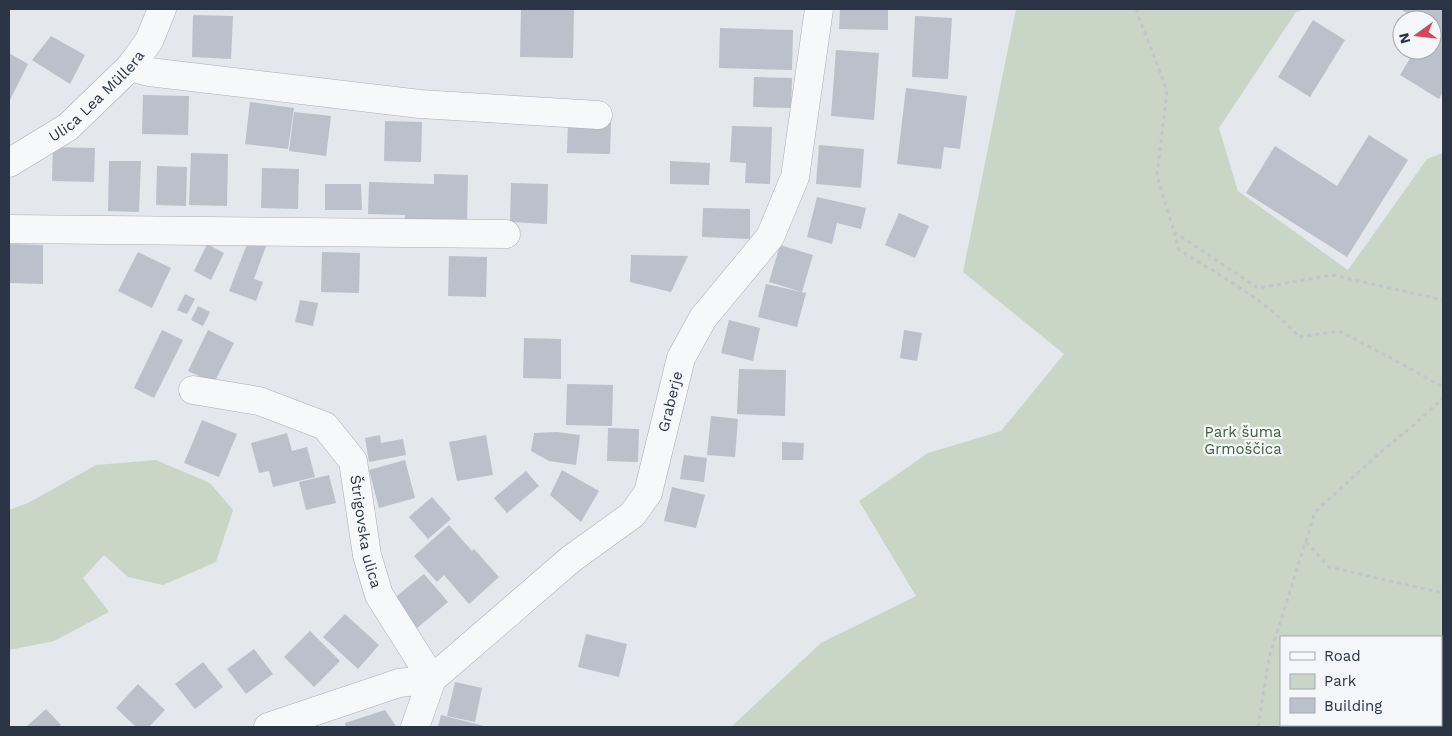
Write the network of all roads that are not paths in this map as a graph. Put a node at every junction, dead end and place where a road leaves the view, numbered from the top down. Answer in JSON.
{"nodes":[{"id":1,"x":162,"y":9,"type":"edge"},
{"id":2,"x":819,"y":9,"type":"edge"},
{"id":3,"x":130,"y":67,"type":"junction"},
{"id":4,"x":598,"y":115,"type":"dead end"},
{"id":5,"x":9,"y":162,"type":"edge"},
{"id":6,"x":9,"y":229,"type":"edge"},
{"id":7,"x":506,"y":234,"type":"dead end"},
{"id":8,"x":193,"y":390,"type":"dead end"},
{"id":9,"x":432,"y":678,"type":"junction"},
{"id":10,"x":268,"y":727,"type":"edge"},
{"id":11,"x":415,"y":727,"type":"edge"}],
"edges":[{"from":1,"to":3,"type":"street","name":"Ulica Lea Müllera"},
{"from":2,"to":9,"type":"street","name":"Graberje"},
{"from":3,"to":4,"type":"street"},
{"from":3,"to":5,"type":"street","name":"Ulica Lea Müllera"},
{"from":6,"to":7,"type":"street"},
{"from":8,"to":9,"type":"street","name":"Štrigovska ulica"},
{"from":9,"to":10,"type":"street"},
{"from":9,"to":11,"type":"street"}]}
